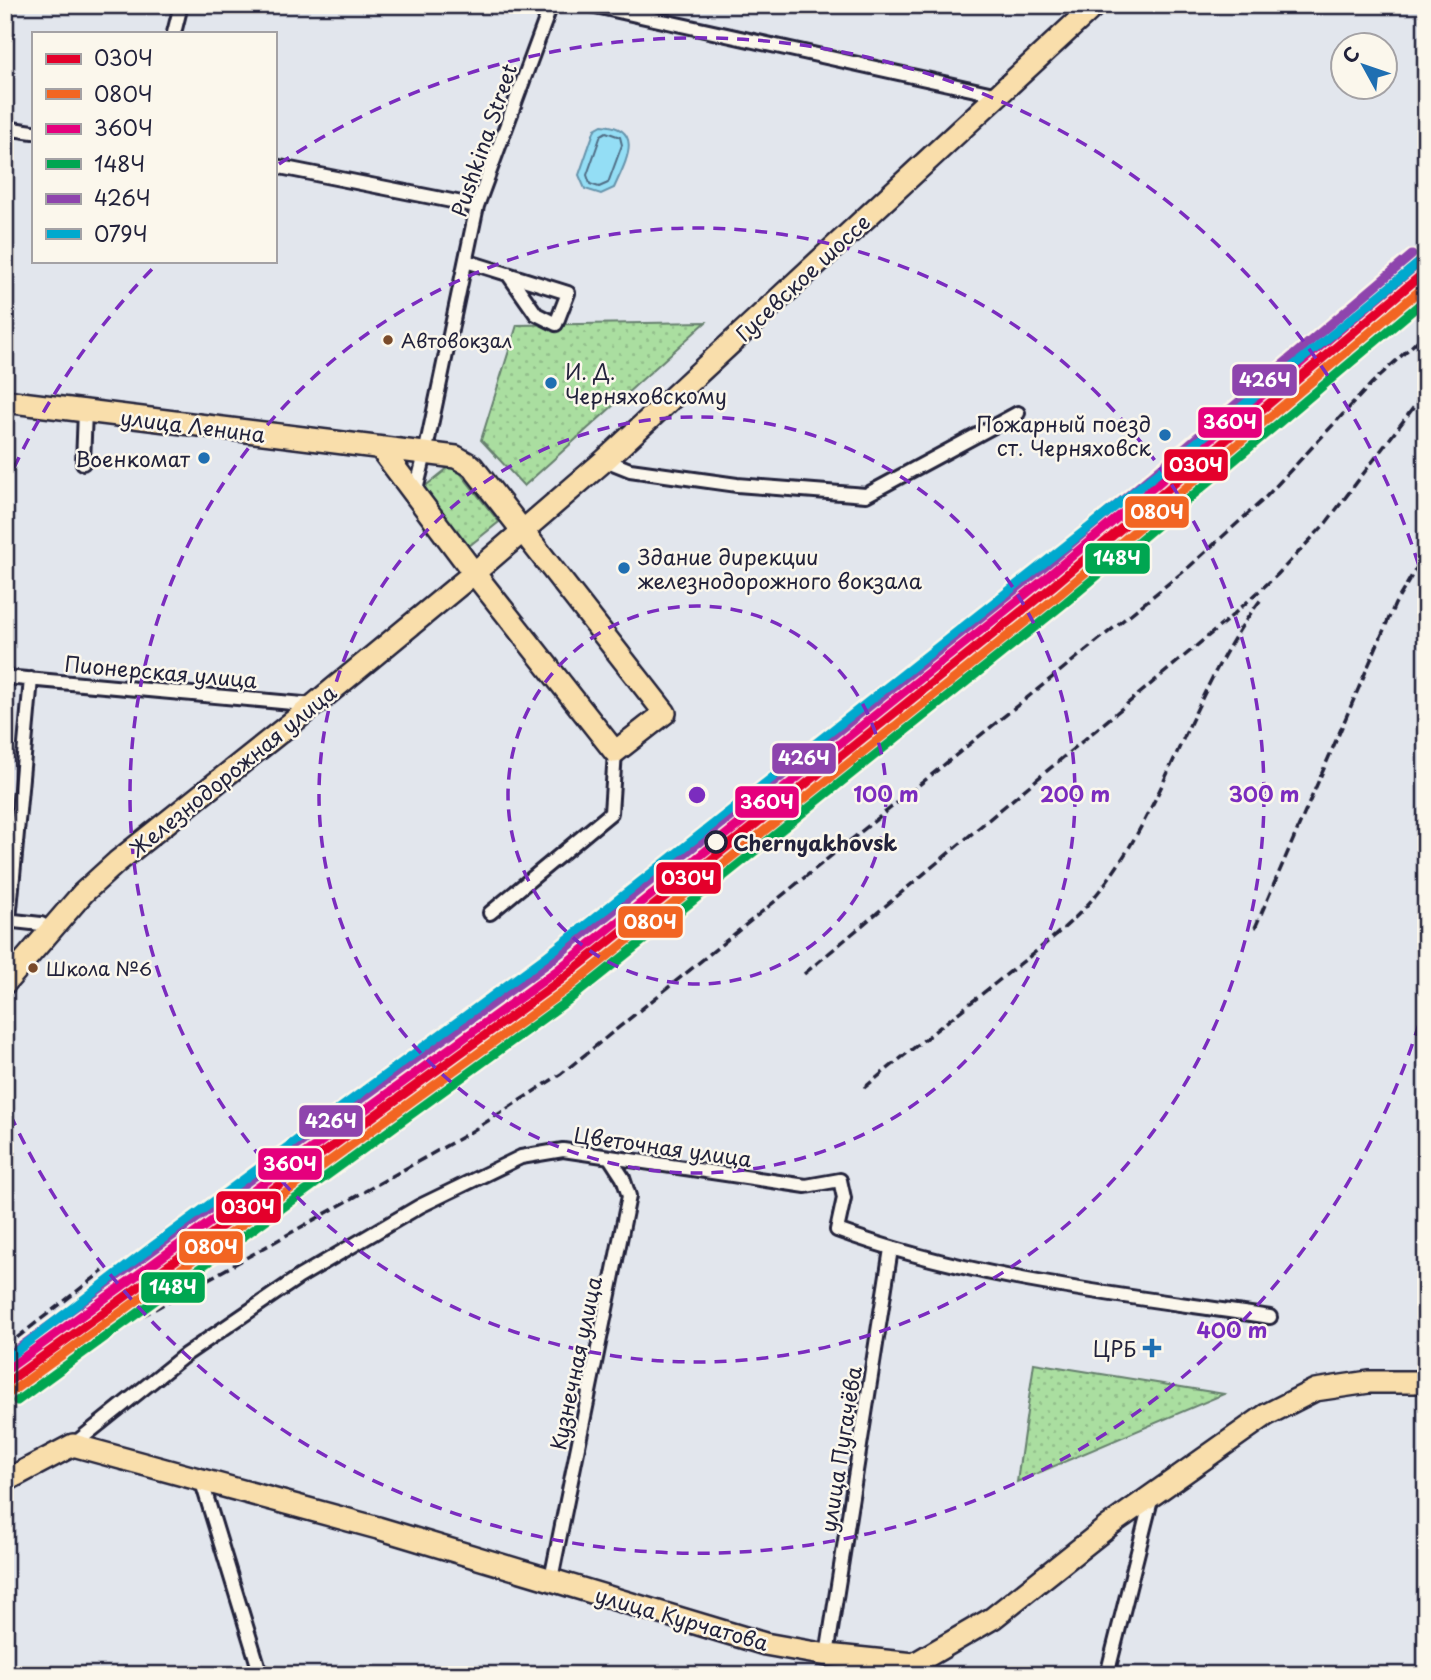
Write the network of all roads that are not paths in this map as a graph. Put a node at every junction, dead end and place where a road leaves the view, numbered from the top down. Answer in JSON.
{"nodes":[{"id":1,"x":181,"y":5,"type":"edge"},
{"id":2,"x":551,"y":5,"type":"edge"},
{"id":3,"x":591,"y":5,"type":"edge"},
{"id":4,"x":1095,"y":5,"type":"edge"},
{"id":5,"x":174,"y":32,"type":"edge"},
{"id":6,"x":998,"y":95,"type":"junction"},
{"id":7,"x":5,"y":128,"type":"edge"},
{"id":8,"x":32,"y":132,"type":"edge"},
{"id":9,"x":276,"y":166,"type":"edge"},
{"id":10,"x":477,"y":206,"type":"junction"},
{"id":11,"x":466,"y":261,"type":"junction"},
{"id":12,"x":508,"y":274,"type":"junction"},
{"id":13,"x":5,"y":401,"type":"edge"},
{"id":14,"x":85,"y":411,"type":"junction"},
{"id":15,"x":1018,"y":413,"type":"dead end"},
{"id":16,"x":381,"y":449,"type":"junction"},
{"id":17,"x":425,"y":454,"type":"junction"},
{"id":18,"x":605,"y":460,"type":"junction"},
{"id":19,"x":83,"y":463,"type":"dead end"},
{"id":20,"x":415,"y":494,"type":"junction"},
{"id":21,"x":523,"y":531,"type":"junction"},
{"id":22,"x":474,"y":573,"type":"junction"},
{"id":23,"x":5,"y":677,"type":"edge"},
{"id":24,"x":31,"y":679,"type":"junction"},
{"id":25,"x":314,"y":705,"type":"junction"},
{"id":26,"x":615,"y":752,"type":"junction"},
{"id":27,"x":490,"y":913,"type":"dead end"},
{"id":28,"x":7,"y":920,"type":"edge"},
{"id":29,"x":51,"y":930,"type":"junction"},
{"id":30,"x":5,"y":982,"type":"edge"},
{"id":31,"x":610,"y":1158,"type":"junction"},
{"id":32,"x":891,"y":1250,"type":"junction"},
{"id":33,"x":1270,"y":1317,"type":"dead end"},
{"id":34,"x":1426,"y":1382,"type":"edge"},
{"id":35,"x":73,"y":1445,"type":"junction"},
{"id":36,"x":201,"y":1479,"type":"junction"},
{"id":37,"x":5,"y":1481,"type":"edge"},
{"id":38,"x":1152,"y":1496,"type":"junction"},
{"id":39,"x":551,"y":1579,"type":"junction"},
{"id":40,"x":827,"y":1655,"type":"junction"},
{"id":41,"x":922,"y":1670,"type":"edge"},
{"id":42,"x":261,"y":1675,"type":"edge"},
{"id":43,"x":1107,"y":1675,"type":"edge"}],
"edges":[{"from":1,"to":5,"type":"street"},
{"from":2,"to":10,"type":"street","name":"Pushkina Street"},
{"from":3,"to":6,"type":"street"},
{"from":4,"to":6,"type":"main road","name":"Гусевское шоссе"},
{"from":6,"to":18,"type":"main road","name":"Гусевское шоссе"},
{"from":7,"to":8,"type":"street"},
{"from":9,"to":10,"type":"street"},
{"from":10,"to":11,"type":"street","name":"Pushkina Street"},
{"from":11,"to":12,"type":"street"},
{"from":11,"to":17,"type":"street","name":"Pushkina Street"},
{"from":12,"to":12,"type":"street"},
{"from":13,"to":14,"type":"main road","name":"улица Ленина"},
{"from":14,"to":16,"type":"main road","name":"улица Ленина"},
{"from":14,"to":19,"type":"street"},
{"from":15,"to":18,"type":"street"},
{"from":16,"to":17,"type":"main road","name":"улица Ленина"},
{"from":16,"to":20,"type":"main road"},
{"from":17,"to":20,"type":"street","name":"Pushkina Street"},
{"from":17,"to":21,"type":"main road","name":"улица Ленина"},
{"from":18,"to":21,"type":"main road","name":"Гусевское шоссе"},
{"from":20,"to":22,"type":"main road"},
{"from":21,"to":22,"type":"main road","name":"Гусевское шоссе"},
{"from":21,"to":26,"type":"main road","name":"улица Ленина"},
{"from":22,"to":25,"type":"main road","name":"Железнодорожная улица"},
{"from":22,"to":26,"type":"main road"},
{"from":23,"to":24,"type":"street","name":"Пионерская улица"},
{"from":24,"to":25,"type":"street","name":"Пионерская улица"},
{"from":24,"to":28,"type":"street"},
{"from":25,"to":29,"type":"main road","name":"Железнодорожная улица"},
{"from":26,"to":27,"type":"street"},
{"from":28,"to":29,"type":"street"},
{"from":29,"to":30,"type":"main road","name":"Железнодорожная улица"},
{"from":31,"to":32,"type":"street","name":"Цветочная улица"},
{"from":31,"to":35,"type":"street","name":"Цветочная улица"},
{"from":31,"to":39,"type":"street","name":"Кузнечная улица"},
{"from":32,"to":33,"type":"street","name":"Цветочная улица"},
{"from":32,"to":40,"type":"street","name":"улица Пугачёва"},
{"from":34,"to":38,"type":"main road","name":"улица Курчатова"},
{"from":35,"to":36,"type":"main road","name":"улица Курчатова"},
{"from":35,"to":37,"type":"main road"},
{"from":36,"to":39,"type":"main road","name":"улица Курчатова"},
{"from":36,"to":42,"type":"street"},
{"from":38,"to":41,"type":"main road","name":"улица Курчатова"},
{"from":38,"to":43,"type":"street"},
{"from":39,"to":40,"type":"main road","name":"улица Курчатова"},
{"from":40,"to":41,"type":"main road","name":"улица Курчатова"}]}
